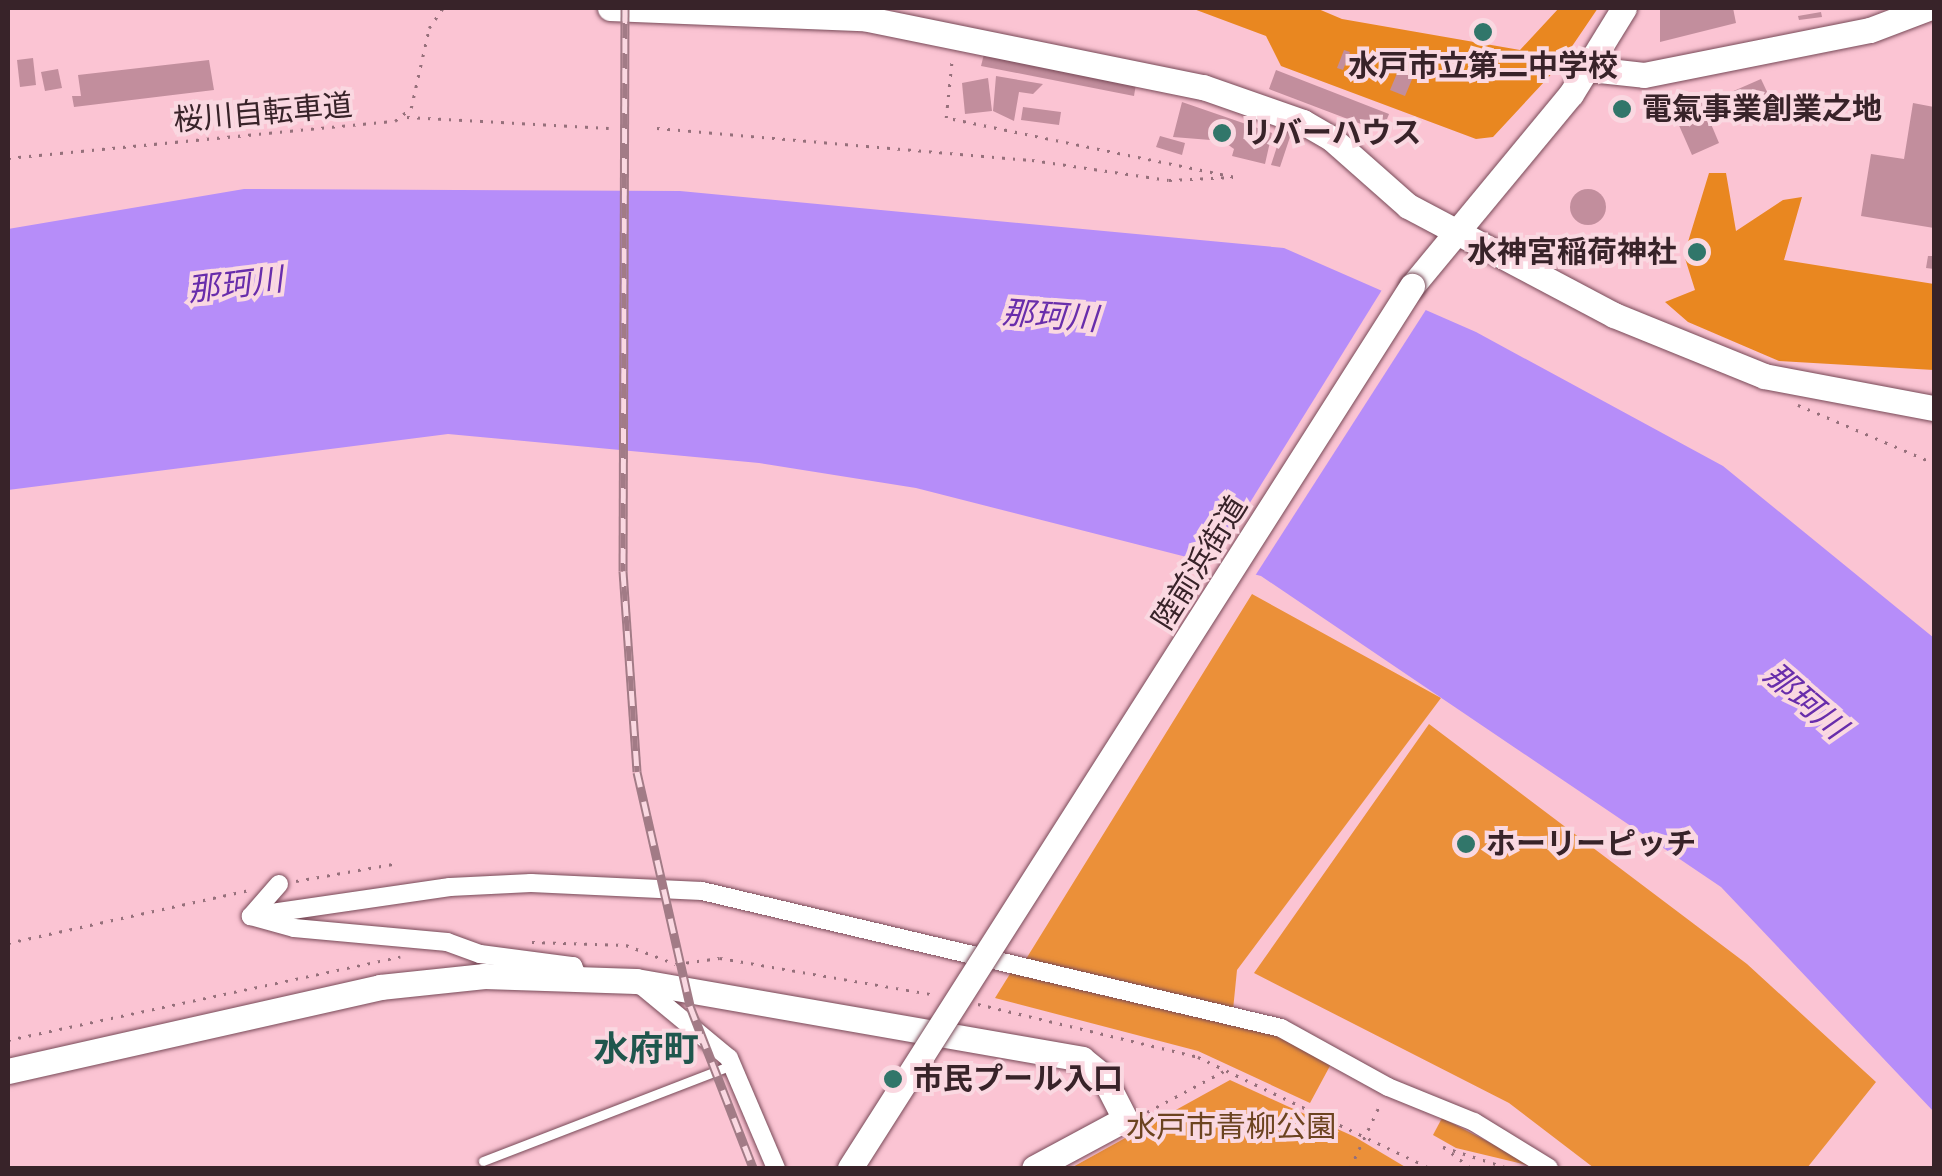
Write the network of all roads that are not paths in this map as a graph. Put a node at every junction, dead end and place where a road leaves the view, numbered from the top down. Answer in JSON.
{"nodes":[{"id":1,"x":610,"y":8,"type":"edge"},
{"id":2,"x":1624,"y":8,"type":"edge"},
{"id":3,"x":1928,"y":8,"type":"edge"},
{"id":4,"x":920,"y":16,"type":"edge"},
{"id":5,"x":1590,"y":69,"type":"junction"},
{"id":6,"x":1452,"y":231,"type":"junction"},
{"id":7,"x":1934,"y":408,"type":"edge"},
{"id":8,"x":279,"y":884,"type":"road end"},
{"id":9,"x":250,"y":916,"type":"junction"},
{"id":10,"x":578,"y":977,"type":"junction"},
{"id":11,"x":636,"y":981,"type":"junction"},
{"id":12,"x":732,"y":1065,"type":"junction"},
{"id":13,"x":8,"y":1071,"type":"edge"},
{"id":14,"x":484,"y":1160,"type":"dead end"},
{"id":15,"x":776,"y":1168,"type":"edge"},
{"id":16,"x":850,"y":1168,"type":"edge"},
{"id":17,"x":1034,"y":1168,"type":"edge"},
{"id":18,"x":1549,"y":1168,"type":"edge"}],
"edges":[{"from":1,"to":4,"type":"street"},
{"from":2,"to":5,"type":"street","name":"陸前浜街道"},
{"from":3,"to":5,"type":"street"},
{"from":4,"to":6,"type":"street"},
{"from":5,"to":6,"type":"street","name":"陸前浜街道"},
{"from":6,"to":7,"type":"street"},
{"from":6,"to":16,"type":"street","name":"陸前浜街道","bridge":true},
{"from":8,"to":9,"type":"street"},
{"from":9,"to":10,"type":"street"},
{"from":9,"to":18,"type":"street"},
{"from":10,"to":11,"type":"street"},
{"from":10,"to":13,"type":"street"},
{"from":11,"to":12,"type":"street"},
{"from":11,"to":17,"type":"street"},
{"from":12,"to":14,"type":"lane"},
{"from":12,"to":15,"type":"street"}]}
